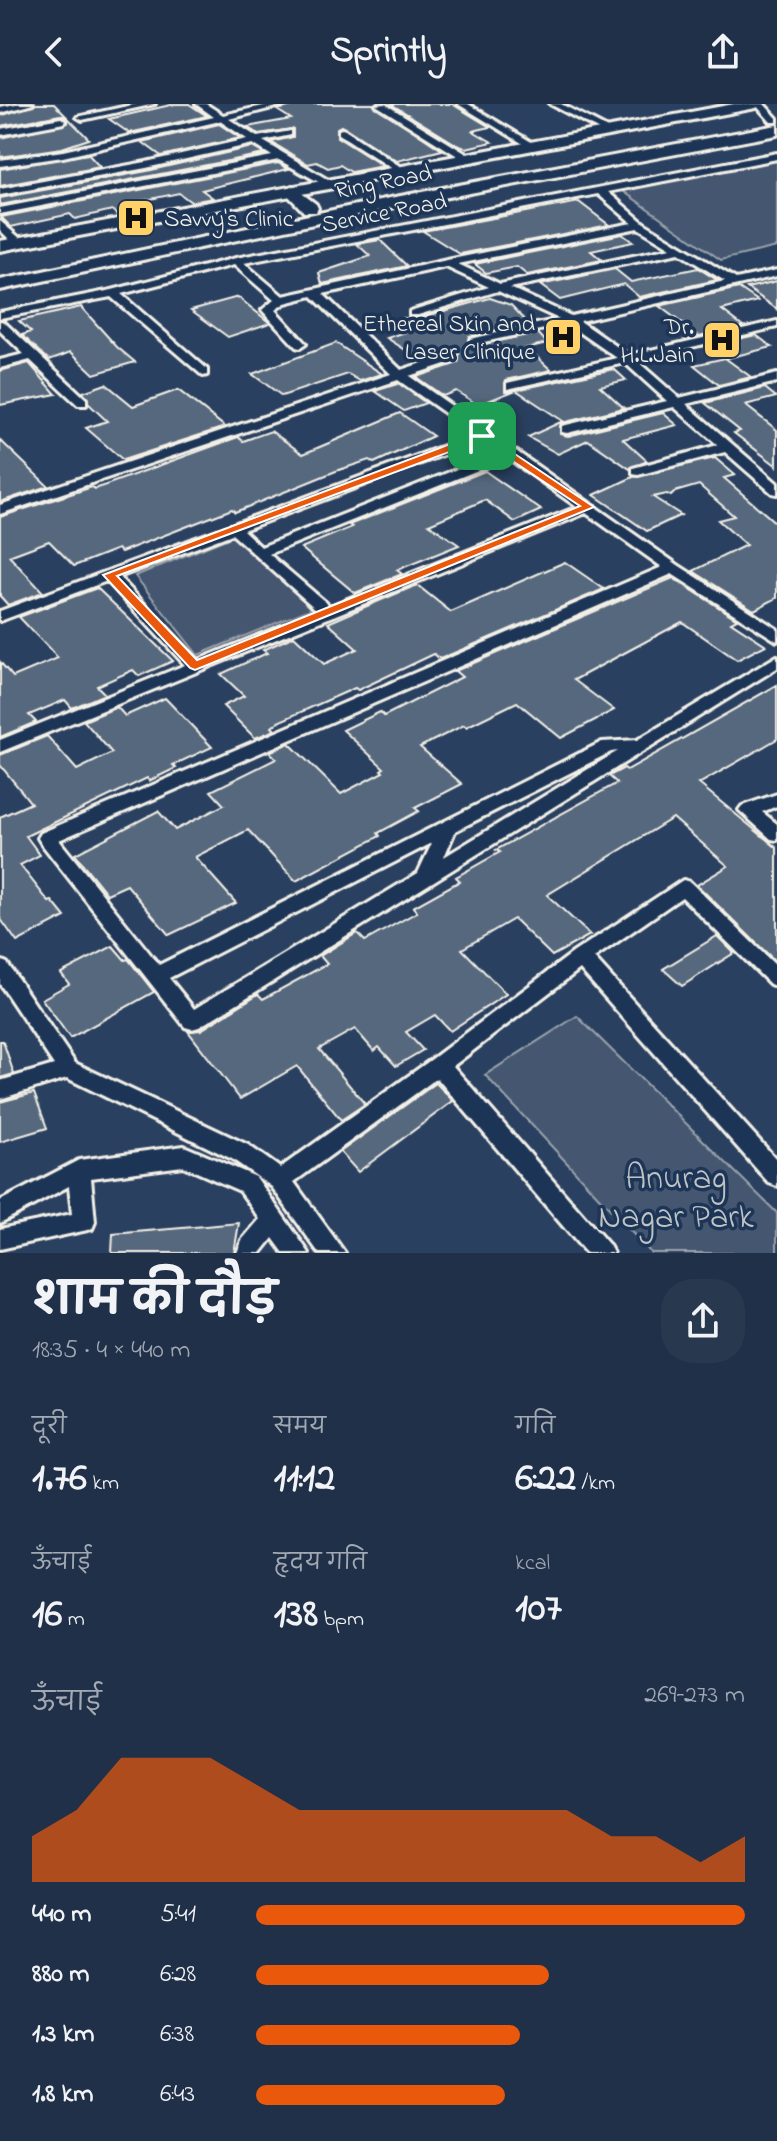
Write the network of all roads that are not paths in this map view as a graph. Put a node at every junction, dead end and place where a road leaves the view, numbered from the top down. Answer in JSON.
{"nodes":[{"id":1,"x":31,"y":104,"type":"edge"},
{"id":2,"x":90,"y":104,"type":"edge"},
{"id":3,"x":151,"y":104,"type":"edge"},
{"id":4,"x":200,"y":104,"type":"edge"},
{"id":5,"x":284,"y":104,"type":"edge"},
{"id":6,"x":462,"y":104,"type":"edge"},
{"id":7,"x":554,"y":104,"type":"edge"},
{"id":8,"x":757,"y":104,"type":"edge"},
{"id":9,"x":380,"y":105,"type":"edge"},
{"id":10,"x":74,"y":107,"type":"dead end"},
{"id":11,"x":0,"y":110,"type":"edge"},
{"id":12,"x":82,"y":117,"type":"dead end"},
{"id":13,"x":221,"y":118,"type":"junction"},
{"id":14,"x":61,"y":121,"type":"dead end"},
{"id":15,"x":776,"y":123,"type":"edge"},
{"id":16,"x":0,"y":132,"type":"edge"},
{"id":17,"x":342,"y":132,"type":"dead end"},
{"id":18,"x":610,"y":132,"type":"junction"},
{"id":19,"x":288,"y":133,"type":"dead end"},
{"id":20,"x":255,"y":141,"type":"junction"},
{"id":21,"x":533,"y":146,"type":"junction"},
{"id":22,"x":777,"y":156,"type":"edge"},
{"id":23,"x":280,"y":157,"type":"junction"},
{"id":24,"x":467,"y":158,"type":"junction"},
{"id":25,"x":0,"y":163,"type":"edge"},
{"id":26,"x":402,"y":171,"type":"junction"},
{"id":27,"x":330,"y":184,"type":"junction"},
{"id":28,"x":600,"y":190,"type":"junction"},
{"id":29,"x":292,"y":191,"type":"junction"},
{"id":30,"x":0,"y":192,"type":"edge"},
{"id":31,"x":310,"y":208,"type":"junction"},
{"id":32,"x":0,"y":211,"type":"edge"},
{"id":33,"x":0,"y":224,"type":"edge"},
{"id":34,"x":640,"y":225,"type":"junction"},
{"id":35,"x":18,"y":242,"type":"junction"},
{"id":36,"x":0,"y":246,"type":"edge"},
{"id":37,"x":683,"y":249,"type":"junction"},
{"id":38,"x":236,"y":261,"type":"junction"},
{"id":39,"x":447,"y":263,"type":"junction"},
{"id":40,"x":0,"y":273,"type":"edge"},
{"id":41,"x":777,"y":273,"type":"edge"},
{"id":42,"x":737,"y":284,"type":"junction"},
{"id":43,"x":0,"y":285,"type":"edge"},
{"id":44,"x":500,"y":287,"type":"junction"},
{"id":45,"x":113,"y":293,"type":"junction"},
{"id":46,"x":316,"y":294,"type":"junction"},
{"id":47,"x":281,"y":300,"type":"junction"},
{"id":48,"x":414,"y":313,"type":"dead end"},
{"id":49,"x":0,"y":315,"type":"edge"},
{"id":50,"x":570,"y":320,"type":"junction"},
{"id":51,"x":0,"y":324,"type":"edge"},
{"id":52,"x":777,"y":324,"type":"edge"},
{"id":53,"x":474,"y":342,"type":"dead end"},
{"id":54,"x":300,"y":344,"type":"dead end"},
{"id":55,"x":32,"y":356,"type":"junction"},
{"id":56,"x":453,"y":357,"type":"dead end"},
{"id":57,"x":627,"y":359,"type":"junction"},
{"id":58,"x":0,"y":364,"type":"edge"},
{"id":59,"x":203,"y":372,"type":"dead end"},
{"id":60,"x":398,"y":374,"type":"junction"},
{"id":61,"x":774,"y":383,"type":"edge"},
{"id":62,"x":511,"y":386,"type":"dead end"},
{"id":63,"x":82,"y":402,"type":"dead end"},
{"id":64,"x":675,"y":403,"type":"junction"},
{"id":65,"x":567,"y":429,"type":"dead end"},
{"id":66,"x":482,"y":436,"type":"junction"},
{"id":67,"x":727,"y":447,"type":"junction"},
{"id":68,"x":509,"y":453,"type":"junction"},
{"id":69,"x":638,"y":471,"type":"dead end"},
{"id":70,"x":777,"y":490,"type":"edge"},
{"id":71,"x":588,"y":507,"type":"junction"},
{"id":72,"x":0,"y":510,"type":"edge"},
{"id":73,"x":233,"y":528,"type":"junction"},
{"id":74,"x":259,"y":553,"type":"junction"},
{"id":75,"x":673,"y":568,"type":"junction"},
{"id":76,"x":109,"y":575,"type":"junction"},
{"id":77,"x":327,"y":611,"type":"junction"},
{"id":78,"x":0,"y":616,"type":"edge"},
{"id":79,"x":777,"y":636,"type":"edge"},
{"id":80,"x":777,"y":661,"type":"edge"},
{"id":81,"x":195,"y":666,"type":"junction"},
{"id":82,"x":635,"y":745,"type":"junction"},
{"id":83,"x":0,"y":746,"type":"edge"},
{"id":84,"x":777,"y":800,"type":"edge"},
{"id":85,"x":449,"y":826,"type":"junction"},
{"id":86,"x":777,"y":834,"type":"edge"},
{"id":87,"x":426,"y":875,"type":"junction"},
{"id":88,"x":581,"y":957,"type":"junction"},
{"id":89,"x":0,"y":968,"type":"edge"},
{"id":90,"x":156,"y":976,"type":"junction"},
{"id":91,"x":777,"y":979,"type":"edge"},
{"id":92,"x":439,"y":1065,"type":"junction"},
{"id":93,"x":68,"y":1069,"type":"junction"},
{"id":94,"x":0,"y":1090,"type":"edge"},
{"id":95,"x":240,"y":1152,"type":"junction"},
{"id":96,"x":79,"y":1170,"type":"junction"},
{"id":97,"x":218,"y":1172,"type":"junction"},
{"id":98,"x":777,"y":1176,"type":"edge"},
{"id":99,"x":280,"y":1180,"type":"junction"},
{"id":100,"x":0,"y":1213,"type":"edge"},
{"id":101,"x":274,"y":1220,"type":"junction"},
{"id":102,"x":0,"y":1239,"type":"edge"},
{"id":103,"x":249,"y":1253,"type":"edge"},
{"id":104,"x":297,"y":1253,"type":"edge"},
{"id":105,"x":333,"y":1253,"type":"edge"},
{"id":106,"x":601,"y":1253,"type":"edge"}],
"edges":[{"from":1,"to":11,"type":"street"},
{"from":2,"to":10,"type":"street"},
{"from":3,"to":12,"type":"street"},
{"from":4,"to":13,"type":"street"},
{"from":5,"to":13,"type":"street"},
{"from":6,"to":21,"type":"street"},
{"from":7,"to":18,"type":"street"},
{"from":8,"to":15,"type":"street"},
{"from":8,"to":18,"type":"street"},
{"from":9,"to":24,"type":"street"},
{"from":13,"to":20,"type":"street"},
{"from":13,"to":25,"type":"street"},
{"from":14,"to":16,"type":"street"},
{"from":15,"to":31,"type":"main road","name":"Ring Road"},
{"from":15,"to":43,"type":"main road","name":"Ring Road"},
{"from":17,"to":26,"type":"street"},
{"from":18,"to":21,"type":"street"},
{"from":19,"to":20,"type":"street"},
{"from":20,"to":23,"type":"street"},
{"from":20,"to":30,"type":"street"},
{"from":21,"to":24,"type":"street"},
{"from":22,"to":28,"type":"street","name":"Service Road"},
{"from":23,"to":27,"type":"street"},
{"from":23,"to":32,"type":"street"},
{"from":24,"to":26,"type":"street"},
{"from":26,"to":27,"type":"street"},
{"from":27,"to":29,"type":"street"},
{"from":28,"to":34,"type":"street"},
{"from":28,"to":38,"type":"street","name":"Service Road"},
{"from":29,"to":31,"type":"main road"},
{"from":29,"to":35,"type":"street"},
{"from":31,"to":40,"type":"main road","name":"Ring Road"},
{"from":33,"to":35,"type":"street"},
{"from":34,"to":37,"type":"street"},
{"from":34,"to":39,"type":"street"},
{"from":35,"to":36,"type":"street"},
{"from":37,"to":42,"type":"street"},
{"from":37,"to":44,"type":"street"},
{"from":38,"to":45,"type":"street","name":"Service Road"},
{"from":38,"to":47,"type":"street"},
{"from":39,"to":44,"type":"street"},
{"from":39,"to":46,"type":"street"},
{"from":41,"to":42,"type":"street"},
{"from":42,"to":50,"type":"street"},
{"from":44,"to":48,"type":"street"},
{"from":44,"to":50,"type":"street"},
{"from":45,"to":49,"type":"street","name":"Service Road"},
{"from":45,"to":59,"type":"street"},
{"from":46,"to":47,"type":"street"},
{"from":46,"to":60,"type":"street"},
{"from":47,"to":54,"type":"street"},
{"from":50,"to":53,"type":"street"},
{"from":50,"to":57,"type":"street"},
{"from":51,"to":55,"type":"street"},
{"from":52,"to":57,"type":"street"},
{"from":55,"to":58,"type":"street"},
{"from":55,"to":63,"type":"street"},
{"from":56,"to":60,"type":"street"},
{"from":57,"to":62,"type":"street"},
{"from":57,"to":64,"type":"street"},
{"from":60,"to":66,"type":"street"},
{"from":60,"to":72,"type":"street"},
{"from":61,"to":64,"type":"street"},
{"from":64,"to":65,"type":"street"},
{"from":64,"to":67,"type":"street"},
{"from":66,"to":68,"type":"street"},
{"from":66,"to":73,"type":"street"},
{"from":67,"to":69,"type":"street"},
{"from":67,"to":70,"type":"street"},
{"from":68,"to":71,"type":"street"},
{"from":68,"to":74,"type":"street"},
{"from":71,"to":75,"type":"street"},
{"from":71,"to":77,"type":"street"},
{"from":73,"to":74,"type":"street"},
{"from":73,"to":76,"type":"street"},
{"from":74,"to":77,"type":"street"},
{"from":75,"to":79,"type":"street"},
{"from":75,"to":90,"type":"street"},
{"from":76,"to":78,"type":"street"},
{"from":76,"to":81,"type":"street"},
{"from":77,"to":81,"type":"street"},
{"from":80,"to":82,"type":"street"},
{"from":81,"to":83,"type":"street"},
{"from":82,"to":85,"type":"street"},
{"from":82,"to":87,"type":"street"},
{"from":84,"to":86,"type":"street"},
{"from":85,"to":87,"type":"street"},
{"from":85,"to":90,"type":"street"},
{"from":87,"to":90,"type":"street"},
{"from":88,"to":91,"type":"street"},
{"from":88,"to":92,"type":"street"},
{"from":88,"to":98,"type":"street"},
{"from":89,"to":93,"type":"street"},
{"from":92,"to":99,"type":"street"},
{"from":92,"to":106,"type":"street"},
{"from":93,"to":94,"type":"street"},
{"from":93,"to":95,"type":"street"},
{"from":95,"to":97,"type":"street"},
{"from":95,"to":99,"type":"street"},
{"from":96,"to":97,"type":"street"},
{"from":96,"to":100,"type":"street"},
{"from":96,"to":102,"type":"street"},
{"from":97,"to":101,"type":"street"},
{"from":99,"to":105,"type":"street"},
{"from":101,"to":103,"type":"street"},
{"from":101,"to":104,"type":"street"}]}
